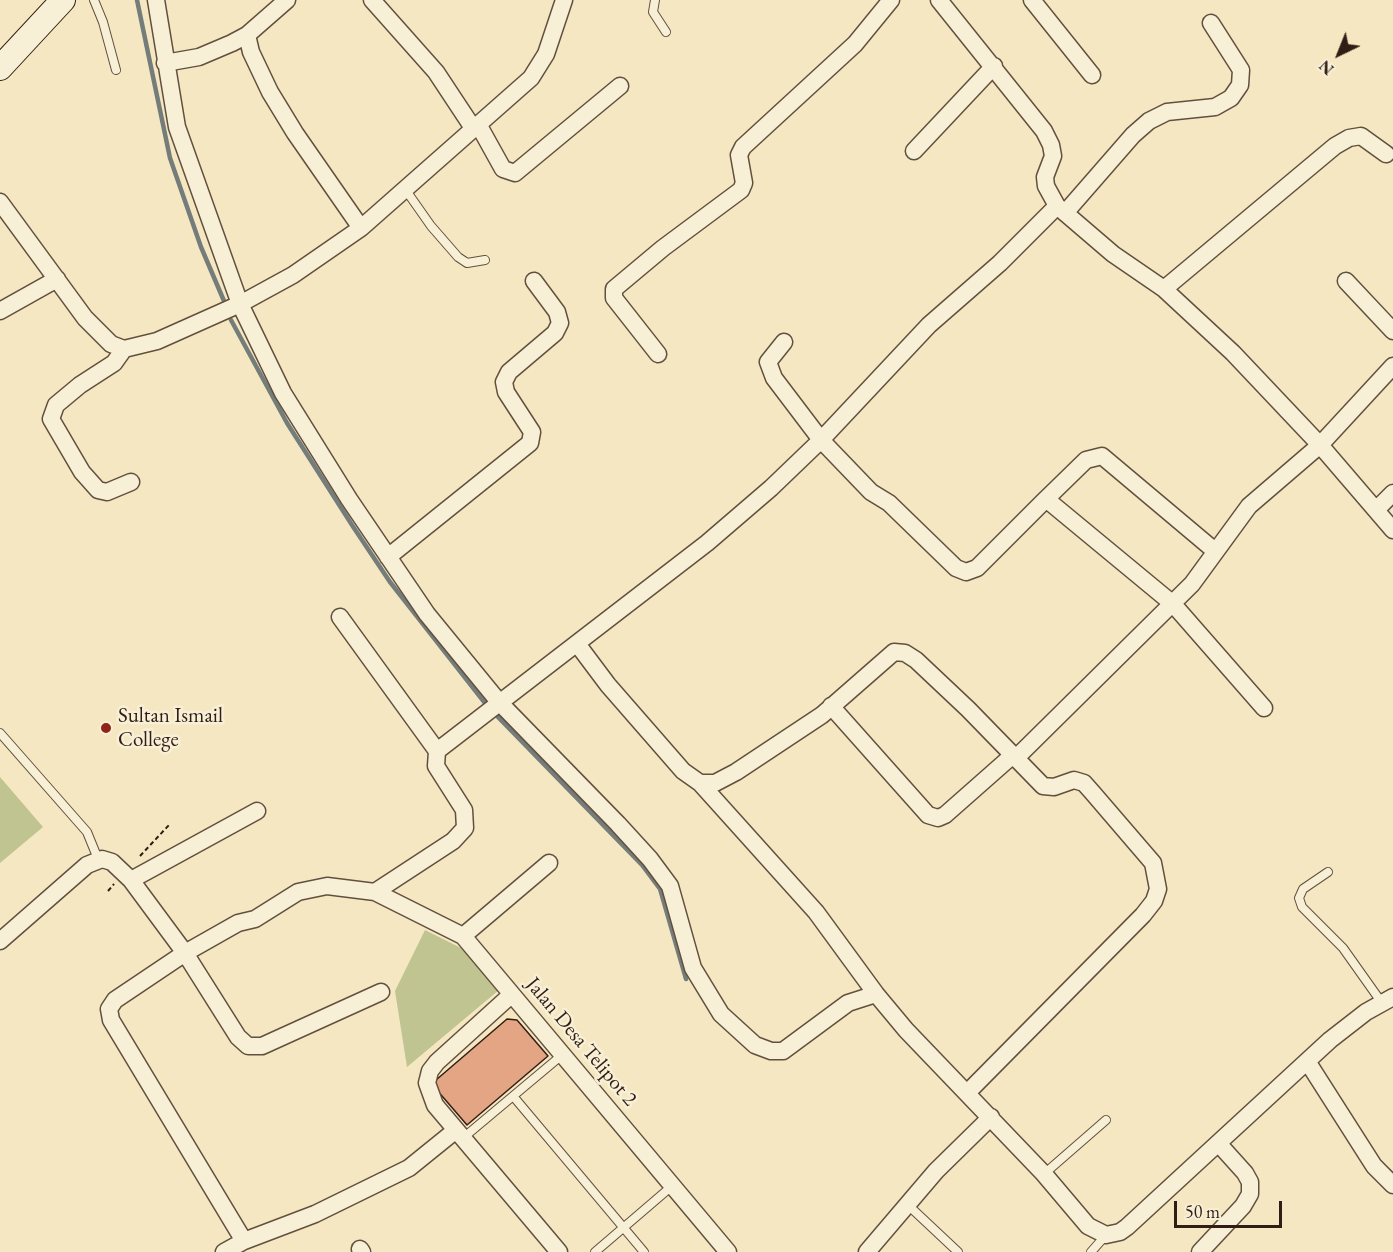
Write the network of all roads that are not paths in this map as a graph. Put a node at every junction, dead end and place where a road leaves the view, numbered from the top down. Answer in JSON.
{"nodes":[{"id":1,"x":63,"y":0,"type":"edge"},
{"id":2,"x":94,"y":0,"type":"edge"},
{"id":3,"x":156,"y":0,"type":"edge"},
{"id":4,"x":287,"y":0,"type":"edge"},
{"id":5,"x":372,"y":0,"type":"edge"},
{"id":6,"x":564,"y":0,"type":"edge"},
{"id":7,"x":655,"y":0,"type":"edge"},
{"id":8,"x":891,"y":0,"type":"edge"},
{"id":9,"x":939,"y":0,"type":"edge"},
{"id":10,"x":1032,"y":0,"type":"edge"},
{"id":11,"x":1211,"y":23,"type":"dead end"},
{"id":12,"x":666,"y":32,"type":"dead end"},
{"id":13,"x":247,"y":35,"type":"junction"},
{"id":14,"x":165,"y":63,"type":"junction"},
{"id":15,"x":994,"y":66,"type":"junction"},
{"id":16,"x":0,"y":68,"type":"edge"},
{"id":17,"x":116,"y":69,"type":"dead end"},
{"id":18,"x":1092,"y":75,"type":"dead end"},
{"id":19,"x":620,"y":86,"type":"dead end"},
{"id":20,"x":475,"y":126,"type":"junction"},
{"id":21,"x":914,"y":151,"type":"dead end"},
{"id":22,"x":1386,"y":154,"type":"dead end"},
{"id":23,"x":405,"y":189,"type":"junction"},
{"id":24,"x":0,"y":202,"type":"edge"},
{"id":25,"x":1061,"y":209,"type":"junction"},
{"id":26,"x":362,"y":228,"type":"junction"},
{"id":27,"x":484,"y":260,"type":"dead end"},
{"id":28,"x":57,"y":279,"type":"junction"},
{"id":29,"x":534,"y":281,"type":"dead end"},
{"id":30,"x":1346,"y":281,"type":"dead end"},
{"id":31,"x":1164,"y":289,"type":"junction"},
{"id":32,"x":240,"y":304,"type":"junction"},
{"id":33,"x":0,"y":311,"type":"edge"},
{"id":34,"x":1393,"y":331,"type":"edge"},
{"id":35,"x":784,"y":342,"type":"dead end"},
{"id":36,"x":124,"y":349,"type":"junction"},
{"id":37,"x":658,"y":354,"type":"dead end"},
{"id":38,"x":1393,"y":366,"type":"edge"},
{"id":39,"x":820,"y":440,"type":"junction"},
{"id":40,"x":1320,"y":445,"type":"junction"},
{"id":41,"x":131,"y":482,"type":"dead end"},
{"id":42,"x":1393,"y":493,"type":"edge"},
{"id":43,"x":1046,"y":498,"type":"junction"},
{"id":44,"x":1376,"y":510,"type":"junction"},
{"id":45,"x":1393,"y":530,"type":"edge"},
{"id":46,"x":1215,"y":551,"type":"junction"},
{"id":47,"x":388,"y":557,"type":"junction"},
{"id":48,"x":1173,"y":604,"type":"junction"},
{"id":49,"x":340,"y":617,"type":"dead end"},
{"id":50,"x":578,"y":645,"type":"junction"},
{"id":51,"x":499,"y":702,"type":"junction"},
{"id":52,"x":831,"y":706,"type":"junction"},
{"id":53,"x":1264,"y":708,"type":"dead end"},
{"id":54,"x":0,"y":733,"type":"edge"},
{"id":55,"x":437,"y":751,"type":"junction"},
{"id":56,"x":1015,"y":757,"type":"junction"},
{"id":57,"x":700,"y":783,"type":"junction"},
{"id":58,"x":257,"y":811,"type":"dead end"},
{"id":59,"x":98,"y":859,"type":"junction"},
{"id":60,"x":549,"y":863,"type":"dead end"},
{"id":61,"x":1328,"y":872,"type":"dead end"},
{"id":62,"x":130,"y":880,"type":"junction"},
{"id":63,"x":375,"y":892,"type":"junction"},
{"id":64,"x":463,"y":936,"type":"junction"},
{"id":65,"x":0,"y":941,"type":"edge"},
{"id":66,"x":185,"y":953,"type":"junction"},
{"id":67,"x":381,"y":992,"type":"dead end"},
{"id":68,"x":876,"y":994,"type":"junction"},
{"id":69,"x":512,"y":995,"type":"junction"},
{"id":70,"x":1388,"y":1000,"type":"edge"},
{"id":71,"x":562,"y":1054,"type":"junction"},
{"id":72,"x":1307,"y":1061,"type":"junction"},
{"id":73,"x":967,"y":1093,"type":"junction"},
{"id":74,"x":513,"y":1096,"type":"junction"},
{"id":75,"x":991,"y":1117,"type":"junction"},
{"id":76,"x":1106,"y":1120,"type":"dead end"},
{"id":77,"x":460,"y":1134,"type":"junction"},
{"id":78,"x":1218,"y":1143,"type":"junction"},
{"id":79,"x":1044,"y":1174,"type":"junction"},
{"id":80,"x":1393,"y":1185,"type":"edge"},
{"id":81,"x":672,"y":1186,"type":"junction"},
{"id":82,"x":908,"y":1205,"type":"junction"},
{"id":83,"x":623,"y":1228,"type":"junction"},
{"id":84,"x":1106,"y":1235,"type":"junction"},
{"id":85,"x":244,"y":1240,"type":"junction"},
{"id":86,"x":224,"y":1252,"type":"edge"},
{"id":87,"x":559,"y":1252,"type":"edge"},
{"id":88,"x":595,"y":1252,"type":"edge"},
{"id":89,"x":644,"y":1252,"type":"edge"},
{"id":90,"x":728,"y":1252,"type":"edge"},
{"id":91,"x":867,"y":1252,"type":"edge"},
{"id":92,"x":958,"y":1252,"type":"edge"},
{"id":93,"x":1090,"y":1252,"type":"edge"},
{"id":94,"x":1200,"y":1252,"type":"edge"}],
"edges":[{"from":1,"to":16,"type":"main road"},
{"from":2,"to":17,"type":"lane"},
{"from":3,"to":14,"type":"street"},
{"from":4,"to":13,"type":"street"},
{"from":5,"to":20,"type":"street"},
{"from":6,"to":20,"type":"street"},
{"from":7,"to":12,"type":"lane"},
{"from":8,"to":37,"type":"street"},
{"from":9,"to":15,"type":"street"},
{"from":10,"to":18,"type":"street"},
{"from":11,"to":25,"type":"street"},
{"from":13,"to":14,"type":"street"},
{"from":13,"to":26,"type":"street"},
{"from":14,"to":32,"type":"street"},
{"from":15,"to":21,"type":"street"},
{"from":15,"to":25,"type":"street"},
{"from":19,"to":20,"type":"street"},
{"from":20,"to":23,"type":"street"},
{"from":22,"to":31,"type":"street"},
{"from":23,"to":26,"type":"street"},
{"from":23,"to":27,"type":"lane"},
{"from":24,"to":28,"type":"street"},
{"from":25,"to":31,"type":"street"},
{"from":25,"to":39,"type":"street"},
{"from":26,"to":32,"type":"street"},
{"from":28,"to":33,"type":"street"},
{"from":28,"to":36,"type":"street"},
{"from":29,"to":47,"type":"street"},
{"from":30,"to":34,"type":"street"},
{"from":31,"to":40,"type":"street"},
{"from":32,"to":36,"type":"street"},
{"from":32,"to":47,"type":"street"},
{"from":35,"to":39,"type":"street"},
{"from":36,"to":41,"type":"street"},
{"from":38,"to":40,"type":"street"},
{"from":39,"to":43,"type":"street"},
{"from":39,"to":50,"type":"street"},
{"from":40,"to":44,"type":"street"},
{"from":40,"to":46,"type":"street"},
{"from":42,"to":44,"type":"street"},
{"from":43,"to":46,"type":"street"},
{"from":43,"to":48,"type":"street"},
{"from":44,"to":45,"type":"street"},
{"from":46,"to":48,"type":"street"},
{"from":47,"to":51,"type":"street"},
{"from":48,"to":53,"type":"street"},
{"from":48,"to":56,"type":"street"},
{"from":49,"to":55,"type":"street"},
{"from":50,"to":51,"type":"street"},
{"from":50,"to":57,"type":"street"},
{"from":51,"to":55,"type":"street"},
{"from":51,"to":68,"type":"street"},
{"from":52,"to":56,"type":"street"},
{"from":52,"to":56,"type":"street"},
{"from":52,"to":57,"type":"street"},
{"from":54,"to":59,"type":"lane"},
{"from":55,"to":63,"type":"street"},
{"from":56,"to":73,"type":"street"},
{"from":57,"to":68,"type":"street"},
{"from":58,"to":62,"type":"street"},
{"from":59,"to":62,"type":"street"},
{"from":59,"to":65,"type":"street"},
{"from":60,"to":64,"type":"street"},
{"from":61,"to":70,"type":"lane"},
{"from":62,"to":66,"type":"street"},
{"from":63,"to":64,"type":"street","name":"Jalan Desa Telipot 2"},
{"from":63,"to":66,"type":"street","name":"Jalan Desa Telipot 2"},
{"from":64,"to":69,"type":"street","name":"Jalan Desa Telipot 2"},
{"from":66,"to":67,"type":"street"},
{"from":66,"to":85,"type":"street","name":"Jalan Desa Telipot 2"},
{"from":68,"to":73,"type":"street"},
{"from":69,"to":71,"type":"street","name":"Jalan Desa Telipot 2"},
{"from":69,"to":77,"type":"street"},
{"from":70,"to":72,"type":"street"},
{"from":71,"to":74,"type":"lane"},
{"from":71,"to":81,"type":"street","name":"Jalan Desa Telipot 2"},
{"from":72,"to":78,"type":"street"},
{"from":72,"to":80,"type":"street"},
{"from":73,"to":75,"type":"street"},
{"from":74,"to":77,"type":"lane"},
{"from":74,"to":83,"type":"lane"},
{"from":75,"to":79,"type":"street"},
{"from":75,"to":82,"type":"street"},
{"from":76,"to":79,"type":"lane"},
{"from":77,"to":85,"type":"street"},
{"from":77,"to":87,"type":"street"},
{"from":78,"to":84,"type":"street"},
{"from":78,"to":94,"type":"street"},
{"from":79,"to":84,"type":"street"},
{"from":81,"to":83,"type":"lane"},
{"from":81,"to":90,"type":"street","name":"Jalan Desa Telipot 2"},
{"from":82,"to":91,"type":"street"},
{"from":82,"to":92,"type":"lane"},
{"from":83,"to":88,"type":"lane"},
{"from":83,"to":89,"type":"lane"},
{"from":84,"to":93,"type":"lane"},
{"from":85,"to":86,"type":"street"}]}
